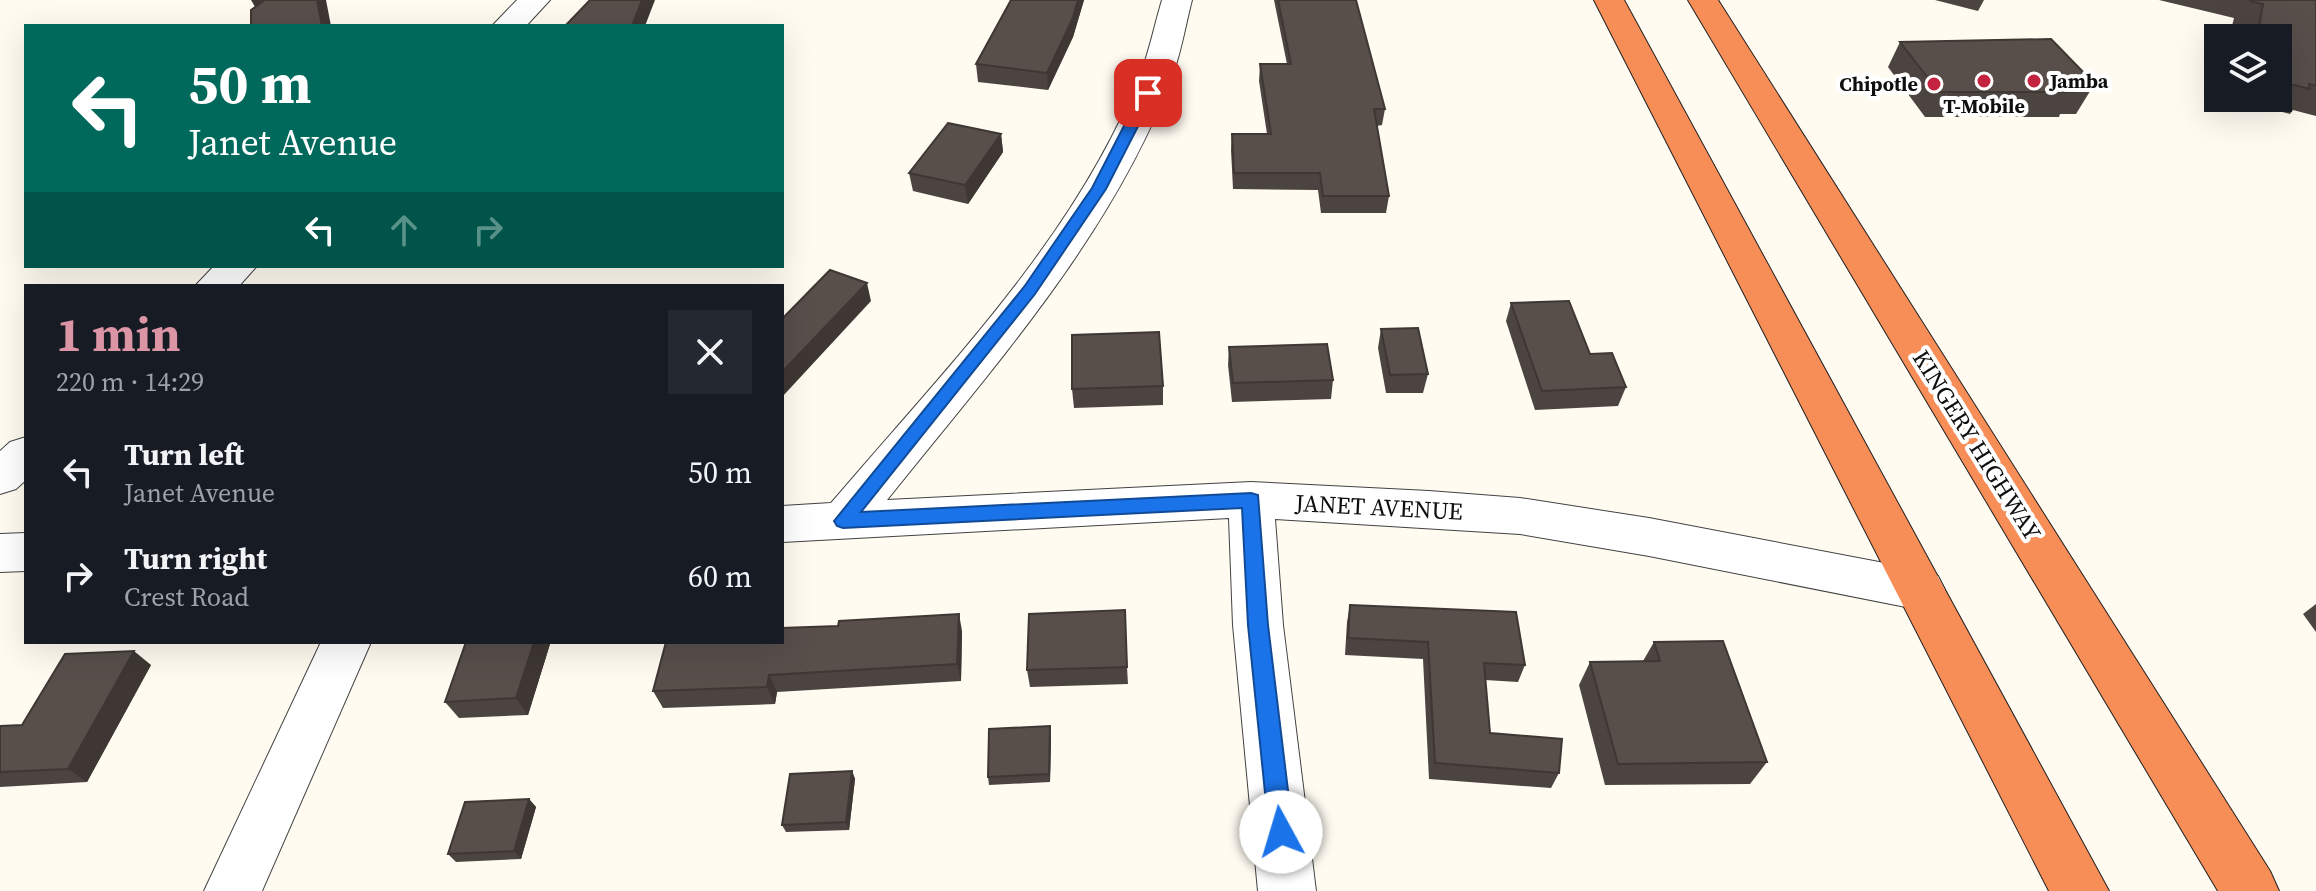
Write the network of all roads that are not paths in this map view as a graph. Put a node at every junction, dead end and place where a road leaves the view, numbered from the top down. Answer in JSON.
{"nodes":[{"id":1,"x":535,"y":0,"type":"edge"},
{"id":2,"x":1177,"y":0,"type":"edge"},
{"id":3,"x":1609,"y":0,"type":"edge"},
{"id":4,"x":1703,"y":0,"type":"edge"},
{"id":5,"x":510,"y":24,"type":"edge"},
{"id":6,"x":236,"y":268,"type":"edge"},
{"id":7,"x":217,"y":284,"type":"edge"},
{"id":8,"x":24,"y":456,"type":"edge"},
{"id":9,"x":0,"y":477,"type":"edge"},
{"id":10,"x":1251,"y":500,"type":"junction"},
{"id":11,"x":843,"y":521,"type":"junction"},
{"id":12,"x":784,"y":524,"type":"edge"},
{"id":13,"x":24,"y":552,"type":"edge"},
{"id":14,"x":0,"y":553,"type":"edge"},
{"id":15,"x":1921,"y":590,"type":"junction"},
{"id":16,"x":345,"y":644,"type":"edge"},
{"id":17,"x":233,"y":891,"type":"edge"},
{"id":18,"x":1287,"y":891,"type":"edge"},
{"id":19,"x":2080,"y":891,"type":"edge"},
{"id":20,"x":2250,"y":891,"type":"edge"}],
"edges":[{"from":1,"to":5,"type":"street"},
{"from":2,"to":11,"type":"street"},
{"from":3,"to":15,"type":"highway"},
{"from":4,"to":20,"type":"highway","name":"KINGERY HIGHWAY"},
{"from":6,"to":7,"type":"street"},
{"from":8,"to":9,"type":"street"},
{"from":10,"to":11,"type":"street","name":"JANET AVENUE"},
{"from":10,"to":15,"type":"street","name":"JANET AVENUE"},
{"from":10,"to":18,"type":"street"},
{"from":11,"to":12,"type":"street","name":"JANET AVENUE"},
{"from":13,"to":14,"type":"street"},
{"from":15,"to":19,"type":"highway"},
{"from":16,"to":17,"type":"street"}]}
